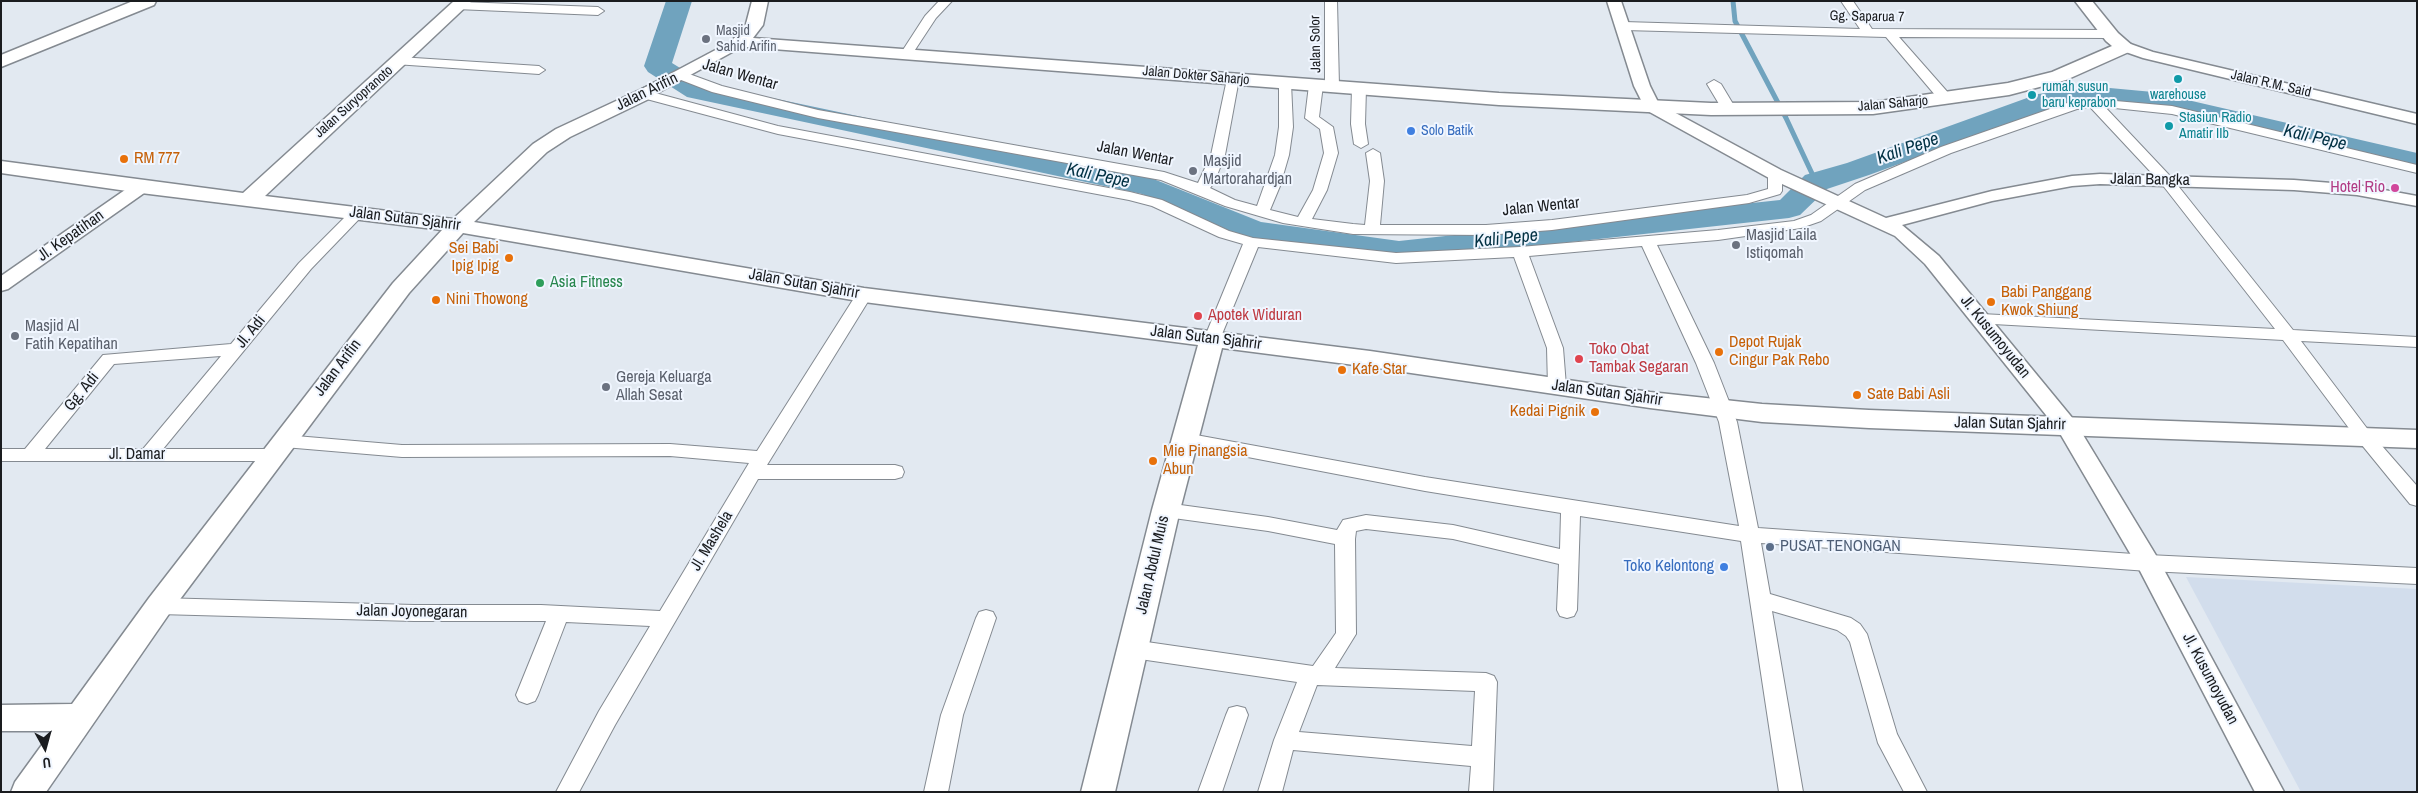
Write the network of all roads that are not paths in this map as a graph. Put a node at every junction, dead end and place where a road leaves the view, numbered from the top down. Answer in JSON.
{"nodes":[{"id":1,"x":148,"y":1,"type":"edge"},
{"id":2,"x":760,"y":1,"type":"edge"},
{"id":3,"x":946,"y":1,"type":"edge"},
{"id":4,"x":1330,"y":1,"type":"edge"},
{"id":5,"x":1614,"y":1,"type":"edge"},
{"id":6,"x":1847,"y":1,"type":"edge"},
{"id":7,"x":2083,"y":1,"type":"edge"},
{"id":8,"x":462,"y":4,"type":"edge"},
{"id":9,"x":598,"y":11,"type":"dead end"},
{"id":10,"x":1624,"y":26,"type":"junction"},
{"id":11,"x":1868,"y":32,"type":"junction"},
{"id":12,"x":1889,"y":33,"type":"junction"},
{"id":13,"x":2109,"y":34,"type":"junction"},
{"id":14,"x":740,"y":42,"type":"junction"},
{"id":15,"x":2125,"y":47,"type":"junction"},
{"id":16,"x":907,"y":53,"type":"junction"},
{"id":17,"x":1,"y":62,"type":"edge"},
{"id":18,"x":399,"y":62,"type":"junction"},
{"id":19,"x":539,"y":70,"type":"dead end"},
{"id":20,"x":679,"y":76,"type":"junction"},
{"id":21,"x":1233,"y":79,"type":"junction"},
{"id":22,"x":1285,"y":83,"type":"junction"},
{"id":23,"x":1714,"y":84,"type":"dead end"},
{"id":24,"x":1324,"y":86,"type":"junction"},
{"id":25,"x":1359,"y":88,"type":"junction"},
{"id":26,"x":645,"y":93,"type":"junction"},
{"id":27,"x":1946,"y":99,"type":"junction"},
{"id":28,"x":2093,"y":103,"type":"junction"},
{"id":29,"x":1652,"y":107,"type":"junction"},
{"id":30,"x":1729,"y":109,"type":"junction"},
{"id":31,"x":2417,"y":119,"type":"edge"},
{"id":32,"x":1361,"y":144,"type":"dead end"},
{"id":33,"x":1373,"y":152,"type":"dead end"},
{"id":34,"x":1,"y":167,"type":"edge"},
{"id":35,"x":2417,"y":169,"type":"edge"},
{"id":36,"x":1775,"y":174,"type":"junction"},
{"id":37,"x":2166,"y":180,"type":"junction"},
{"id":38,"x":141,"y":187,"type":"junction"},
{"id":39,"x":1201,"y":190,"type":"junction"},
{"id":40,"x":248,"y":199,"type":"junction"},
{"id":41,"x":1834,"y":201,"type":"junction"},
{"id":42,"x":2417,"y":201,"type":"edge"},
{"id":43,"x":1262,"y":212,"type":"junction"},
{"id":44,"x":357,"y":213,"type":"junction"},
{"id":45,"x":1303,"y":222,"type":"junction"},
{"id":46,"x":1887,"y":224,"type":"junction"},
{"id":47,"x":458,"y":226,"type":"junction"},
{"id":48,"x":1372,"y":230,"type":"junction"},
{"id":49,"x":1647,"y":240,"type":"junction"},
{"id":50,"x":1252,"y":242,"type":"junction"},
{"id":51,"x":1520,"y":252,"type":"junction"},
{"id":52,"x":1,"y":285,"type":"edge"},
{"id":53,"x":864,"y":294,"type":"junction"},
{"id":54,"x":1981,"y":319,"type":"junction"},
{"id":55,"x":2288,"y":336,"type":"junction"},
{"id":56,"x":1212,"y":339,"type":"junction"},
{"id":57,"x":2417,"y":342,"type":"edge"},
{"id":58,"x":237,"y":349,"type":"junction"},
{"id":59,"x":1557,"y":386,"type":"junction"},
{"id":60,"x":1724,"y":407,"type":"junction"},
{"id":61,"x":2066,"y":425,"type":"junction"},
{"id":62,"x":2363,"y":436,"type":"junction"},
{"id":63,"x":1185,"y":439,"type":"junction"},
{"id":64,"x":2417,"y":439,"type":"edge"},
{"id":65,"x":278,"y":448,"type":"junction"},
{"id":66,"x":1,"y":455,"type":"edge"},
{"id":67,"x":30,"y":455,"type":"junction"},
{"id":68,"x":148,"y":455,"type":"junction"},
{"id":69,"x":757,"y":465,"type":"junction"},
{"id":70,"x":895,"y":472,"type":"dead end"},
{"id":71,"x":2417,"y":499,"type":"edge"},
{"id":72,"x":1571,"y":508,"type":"junction"},
{"id":73,"x":1166,"y":510,"type":"junction"},
{"id":74,"x":1750,"y":535,"type":"junction"},
{"id":75,"x":1345,"y":539,"type":"junction"},
{"id":76,"x":1569,"y":559,"type":"junction"},
{"id":77,"x":2148,"y":563,"type":"junction"},
{"id":78,"x":2417,"y":576,"type":"edge"},
{"id":79,"x":1759,"y":599,"type":"junction"},
{"id":80,"x":159,"y":606,"type":"junction"},
{"id":81,"x":1567,"y":610,"type":"dead end"},
{"id":82,"x":559,"y":614,"type":"junction"},
{"id":83,"x":986,"y":618,"type":"dead end"},
{"id":84,"x":666,"y":619,"type":"junction"},
{"id":85,"x":1133,"y":649,"type":"junction"},
{"id":86,"x":1314,"y":675,"type":"junction"},
{"id":87,"x":527,"y":694,"type":"dead end"},
{"id":88,"x":1237,"y":715,"type":"dead end"},
{"id":89,"x":80,"y":717,"type":"junction"},
{"id":90,"x":1,"y":718,"type":"edge"},
{"id":91,"x":1285,"y":740,"type":"junction"},
{"id":92,"x":1482,"y":757,"type":"junction"},
{"id":93,"x":27,"y":792,"type":"edge"},
{"id":94,"x":567,"y":792,"type":"edge"},
{"id":95,"x":936,"y":792,"type":"edge"},
{"id":96,"x":1098,"y":792,"type":"edge"},
{"id":97,"x":1210,"y":792,"type":"edge"},
{"id":98,"x":1270,"y":792,"type":"edge"},
{"id":99,"x":1480,"y":792,"type":"edge"},
{"id":100,"x":1791,"y":792,"type":"edge"},
{"id":101,"x":1916,"y":792,"type":"edge"},
{"id":102,"x":2270,"y":792,"type":"edge"}],
"edges":[{"from":1,"to":17,"type":"main road"},
{"from":2,"to":14,"type":"main road"},
{"from":3,"to":16,"type":"street"},
{"from":4,"to":24,"type":"street","name":"Jalan Solor"},
{"from":5,"to":10,"type":"street"},
{"from":6,"to":11,"type":"street"},
{"from":7,"to":13,"type":"main road"},
{"from":8,"to":9,"type":"street"},
{"from":8,"to":18,"type":"main road","name":"Jalan Suryopranoto"},
{"from":10,"to":11,"type":"street","name":"Gg. Saparua 7"},
{"from":10,"to":29,"type":"street"},
{"from":11,"to":12,"type":"street","name":"Gg. Saparua 7"},
{"from":12,"to":13,"type":"street","name":"Gg. Saparua 7"},
{"from":12,"to":27,"type":"street"},
{"from":13,"to":15,"type":"main road"},
{"from":14,"to":16,"type":"main road","name":"Jalan Dokter Saharjo"},
{"from":14,"to":20,"type":"street","name":"Jalan Arifin"},
{"from":15,"to":27,"type":"main road","name":"Jalan Saharjo"},
{"from":15,"to":31,"type":"street","name":"Jalan R.M. Said"},
{"from":16,"to":21,"type":"main road","name":"Jalan Dokter Saharjo"},
{"from":18,"to":19,"type":"street"},
{"from":18,"to":40,"type":"main road","name":"Jalan Suryopranoto"},
{"from":20,"to":26,"type":"street","name":"Jalan Arifin"},
{"from":20,"to":39,"type":"street","name":"Jalan Wentar"},
{"from":21,"to":22,"type":"main road","name":"Jalan Dokter Saharjo"},
{"from":21,"to":39,"type":"street"},
{"from":22,"to":24,"type":"main road","name":"Jalan Dokter Saharjo"},
{"from":22,"to":43,"type":"street"},
{"from":23,"to":30,"type":"street"},
{"from":24,"to":25,"type":"main road","name":"Jalan Dokter Saharjo"},
{"from":24,"to":45,"type":"street","name":"Jalan Solor"},
{"from":25,"to":29,"type":"main road","name":"Jalan Dokter Saharjo"},
{"from":25,"to":32,"type":"street"},
{"from":26,"to":47,"type":"main road","name":"Jalan Arifin"},
{"from":26,"to":50,"type":"street"},
{"from":27,"to":30,"type":"main road","name":"Jalan Saharjo"},
{"from":28,"to":35,"type":"street"},
{"from":28,"to":37,"type":"street"},
{"from":28,"to":41,"type":"street"},
{"from":29,"to":30,"type":"main road","name":"Jalan Saharjo"},
{"from":29,"to":36,"type":"street","name":"Jl. Kusumoyudan"},
{"from":33,"to":48,"type":"street"},
{"from":34,"to":38,"type":"main road","name":"Jalan Sutan Sjahrir"},
{"from":36,"to":41,"type":"street","name":"Jl. Kusumoyudan"},
{"from":36,"to":48,"type":"street","name":"Jalan Wentar"},
{"from":37,"to":42,"type":"street","name":"Jalan Bangka"},
{"from":37,"to":46,"type":"street","name":"Jalan Bangka"},
{"from":37,"to":55,"type":"street"},
{"from":38,"to":40,"type":"main road","name":"Jalan Sutan Sjahrir"},
{"from":38,"to":52,"type":"street","name":"Jl. Kepatihan"},
{"from":39,"to":43,"type":"street","name":"Jalan Wentar"},
{"from":40,"to":44,"type":"main road","name":"Jalan Sutan Sjahrir"},
{"from":41,"to":46,"type":"street","name":"Jl. Kusumoyudan"},
{"from":41,"to":49,"type":"street"},
{"from":43,"to":45,"type":"street","name":"Jalan Wentar"},
{"from":44,"to":47,"type":"main road","name":"Jalan Sutan Sjahrir"},
{"from":44,"to":58,"type":"street","name":"Jl. Adi"},
{"from":45,"to":48,"type":"street","name":"Jalan Wentar"},
{"from":46,"to":54,"type":"street","name":"Jl. Kusumoyudan"},
{"from":47,"to":53,"type":"main road","name":"Jalan Sutan Sjahrir"},
{"from":47,"to":65,"type":"main road","name":"Jalan Arifin"},
{"from":49,"to":51,"type":"street"},
{"from":49,"to":60,"type":"street"},
{"from":50,"to":51,"type":"street"},
{"from":50,"to":56,"type":"street"},
{"from":51,"to":59,"type":"street"},
{"from":53,"to":56,"type":"main road","name":"Jalan Sutan Sjahrir"},
{"from":53,"to":69,"type":"street","name":"Jl. Mashela"},
{"from":54,"to":55,"type":"street"},
{"from":54,"to":61,"type":"street","name":"Jl. Kusumoyudan"},
{"from":55,"to":57,"type":"street"},
{"from":55,"to":62,"type":"street"},
{"from":56,"to":59,"type":"main road","name":"Jalan Sutan Sjahrir"},
{"from":56,"to":63,"type":"main road","name":"Jalan Abdul Muis"},
{"from":58,"to":67,"type":"street","name":"Gg. Adi"},
{"from":58,"to":68,"type":"street","name":"Jl. Adi"},
{"from":59,"to":60,"type":"main road","name":"Jalan Sutan Sjahrir"},
{"from":60,"to":61,"type":"main road","name":"Jalan Sutan Sjahrir"},
{"from":60,"to":74,"type":"street"},
{"from":61,"to":62,"type":"main road","name":"Jalan Sutan Sjahrir"},
{"from":61,"to":77,"type":"street","name":"Jl. Kusumoyudan"},
{"from":62,"to":64,"type":"main road","name":"Jalan Sutan Sjahrir"},
{"from":62,"to":71,"type":"street"},
{"from":63,"to":72,"type":"street"},
{"from":63,"to":73,"type":"main road","name":"Jalan Abdul Muis"},
{"from":65,"to":68,"type":"street","name":"Jl. Damar"},
{"from":65,"to":69,"type":"street","name":"Jl. Damar"},
{"from":65,"to":80,"type":"main road","name":"Jalan Arifin"},
{"from":66,"to":67,"type":"street","name":"Jl. Damar"},
{"from":67,"to":68,"type":"street","name":"Jl. Damar"},
{"from":69,"to":70,"type":"street","name":"Jl. Damar"},
{"from":69,"to":84,"type":"street","name":"Jl. Mashela"},
{"from":72,"to":74,"type":"street"},
{"from":72,"to":76,"type":"street"},
{"from":73,"to":75,"type":"street"},
{"from":73,"to":85,"type":"main road","name":"Jalan Abdul Muis"},
{"from":74,"to":77,"type":"street"},
{"from":74,"to":79,"type":"street"},
{"from":75,"to":76,"type":"street"},
{"from":75,"to":86,"type":"street"},
{"from":76,"to":81,"type":"street"},
{"from":77,"to":78,"type":"street"},
{"from":77,"to":102,"type":"street","name":"Jl. Kusumoyudan"},
{"from":79,"to":100,"type":"street"},
{"from":79,"to":101,"type":"street"},
{"from":80,"to":82,"type":"street","name":"Jalan Joyonegaran"},
{"from":80,"to":89,"type":"main road","name":"Jalan Arifin"},
{"from":82,"to":84,"type":"street","name":"Jalan Joyonegaran"},
{"from":82,"to":87,"type":"street"},
{"from":83,"to":95,"type":"street"},
{"from":84,"to":94,"type":"street","name":"Jl. Mashela"},
{"from":85,"to":86,"type":"street"},
{"from":85,"to":96,"type":"main road","name":"Jalan Abdul Muis"},
{"from":86,"to":91,"type":"street"},
{"from":86,"to":92,"type":"street"},
{"from":88,"to":97,"type":"street"},
{"from":89,"to":90,"type":"main road"},
{"from":89,"to":93,"type":"main road","name":"Jalan Arifin"},
{"from":91,"to":92,"type":"street"},
{"from":91,"to":98,"type":"street"},
{"from":92,"to":99,"type":"street"}]}
